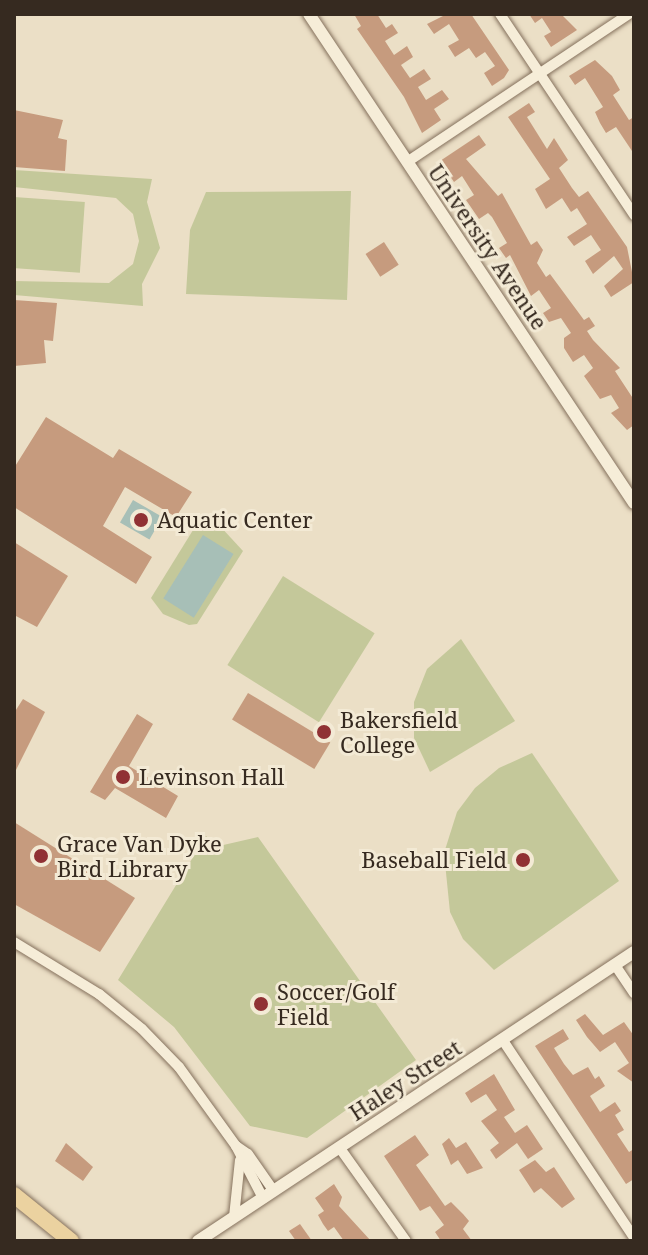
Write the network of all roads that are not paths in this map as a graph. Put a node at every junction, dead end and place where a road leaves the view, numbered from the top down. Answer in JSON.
{"nodes":[{"id":1,"x":309,"y":14,"type":"edge"},
{"id":2,"x":500,"y":14,"type":"edge"},
{"id":3,"x":629,"y":14,"type":"edge"},
{"id":4,"x":539,"y":73,"type":"junction"},
{"id":5,"x":407,"y":162,"type":"junction"},
{"id":6,"x":634,"y":215,"type":"edge"},
{"id":7,"x":628,"y":482,"type":"edge"},
{"id":8,"x":634,"y":503,"type":"edge"},
{"id":9,"x":14,"y":942,"type":"edge"},
{"id":10,"x":634,"y":952,"type":"edge"},
{"id":11,"x":615,"y":965,"type":"junction"},
{"id":12,"x":634,"y":993,"type":"edge"},
{"id":13,"x":502,"y":1039,"type":"junction"},
{"id":14,"x":236,"y":1146,"type":"junction"},
{"id":15,"x":339,"y":1147,"type":"junction"},
{"id":16,"x":240,"y":1160,"type":"junction"},
{"id":17,"x":268,"y":1194,"type":"junction"},
{"id":18,"x":14,"y":1195,"type":"edge"},
{"id":19,"x":234,"y":1217,"type":"junction"},
{"id":20,"x":634,"y":1238,"type":"edge"},
{"id":21,"x":71,"y":1241,"type":"edge"},
{"id":22,"x":198,"y":1241,"type":"edge"},
{"id":23,"x":406,"y":1241,"type":"edge"}],
"edges":[{"from":1,"to":5,"type":"street","name":"University Avenue"},
{"from":2,"to":4,"type":"street"},
{"from":3,"to":4,"type":"street"},
{"from":4,"to":5,"type":"street"},
{"from":4,"to":6,"type":"street"},
{"from":5,"to":7,"type":"street","name":"University Avenue"},
{"from":7,"to":8,"type":"street","name":"University Avenue"},
{"from":9,"to":14,"type":"street"},
{"from":10,"to":11,"type":"street","name":"Haley Street"},
{"from":11,"to":12,"type":"street"},
{"from":11,"to":13,"type":"street","name":"Haley Street"},
{"from":13,"to":15,"type":"street","name":"Haley Street"},
{"from":13,"to":20,"type":"street"},
{"from":14,"to":16,"type":"street"},
{"from":14,"to":17,"type":"street"},
{"from":15,"to":17,"type":"street","name":"Haley Street"},
{"from":15,"to":23,"type":"street"},
{"from":16,"to":17,"type":"street"},
{"from":16,"to":19,"type":"street"},
{"from":17,"to":19,"type":"street","name":"Haley Street"},
{"from":18,"to":21,"type":"main road"},
{"from":19,"to":22,"type":"street","name":"Haley Street"}]}
